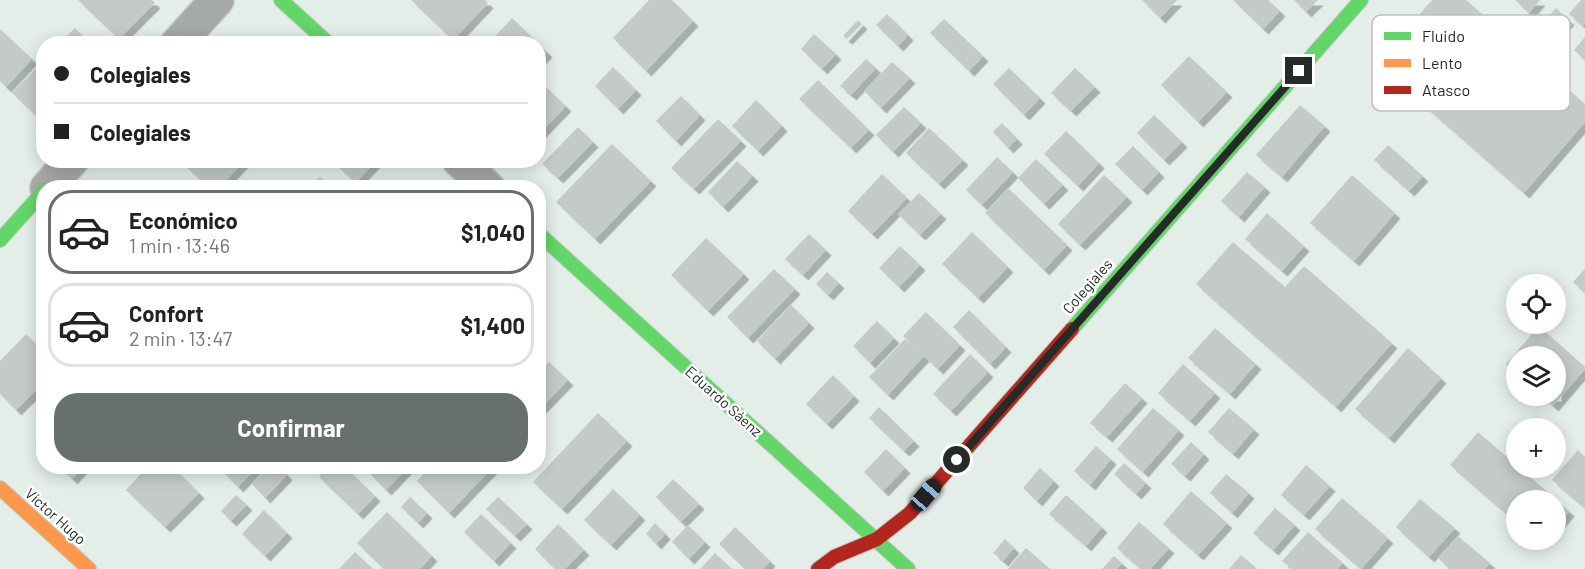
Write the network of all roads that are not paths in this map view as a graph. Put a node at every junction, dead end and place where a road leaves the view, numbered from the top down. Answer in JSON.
{"nodes":[{"id":1,"x":217,"y":0,"type":"edge"},
{"id":2,"x":281,"y":0,"type":"edge"},
{"id":3,"x":1361,"y":0,"type":"edge"},
{"id":4,"x":184,"y":36,"type":"edge"},
{"id":5,"x":320,"y":36,"type":"edge"},
{"id":6,"x":65,"y":168,"type":"edge"},
{"id":7,"x":467,"y":168,"type":"edge"},
{"id":8,"x":54,"y":180,"type":"edge"},
{"id":9,"x":480,"y":180,"type":"edge"},
{"id":10,"x":36,"y":201,"type":"edge"},
{"id":11,"x":0,"y":240,"type":"edge"},
{"id":12,"x":546,"y":240,"type":"edge"},
{"id":13,"x":0,"y":488,"type":"edge"},
{"id":14,"x":877,"y":539,"type":"junction"},
{"id":15,"x":89,"y":569,"type":"edge"},
{"id":16,"x":818,"y":569,"type":"edge"},
{"id":17,"x":908,"y":569,"type":"edge"}],
"edges":[{"from":1,"to":4,"type":"street"},
{"from":2,"to":5,"type":"street"},
{"from":3,"to":14,"type":"street","name":"Colegiales"},
{"from":6,"to":8,"type":"street"},
{"from":7,"to":9,"type":"street"},
{"from":10,"to":11,"type":"street"},
{"from":12,"to":14,"type":"street","name":"Eduardo Sáenz"},
{"from":13,"to":15,"type":"street","name":"Víctor Hugo"},
{"from":14,"to":16,"type":"street","name":"Colegiales"},
{"from":14,"to":17,"type":"street","name":"Eduardo Sáenz"}]}
